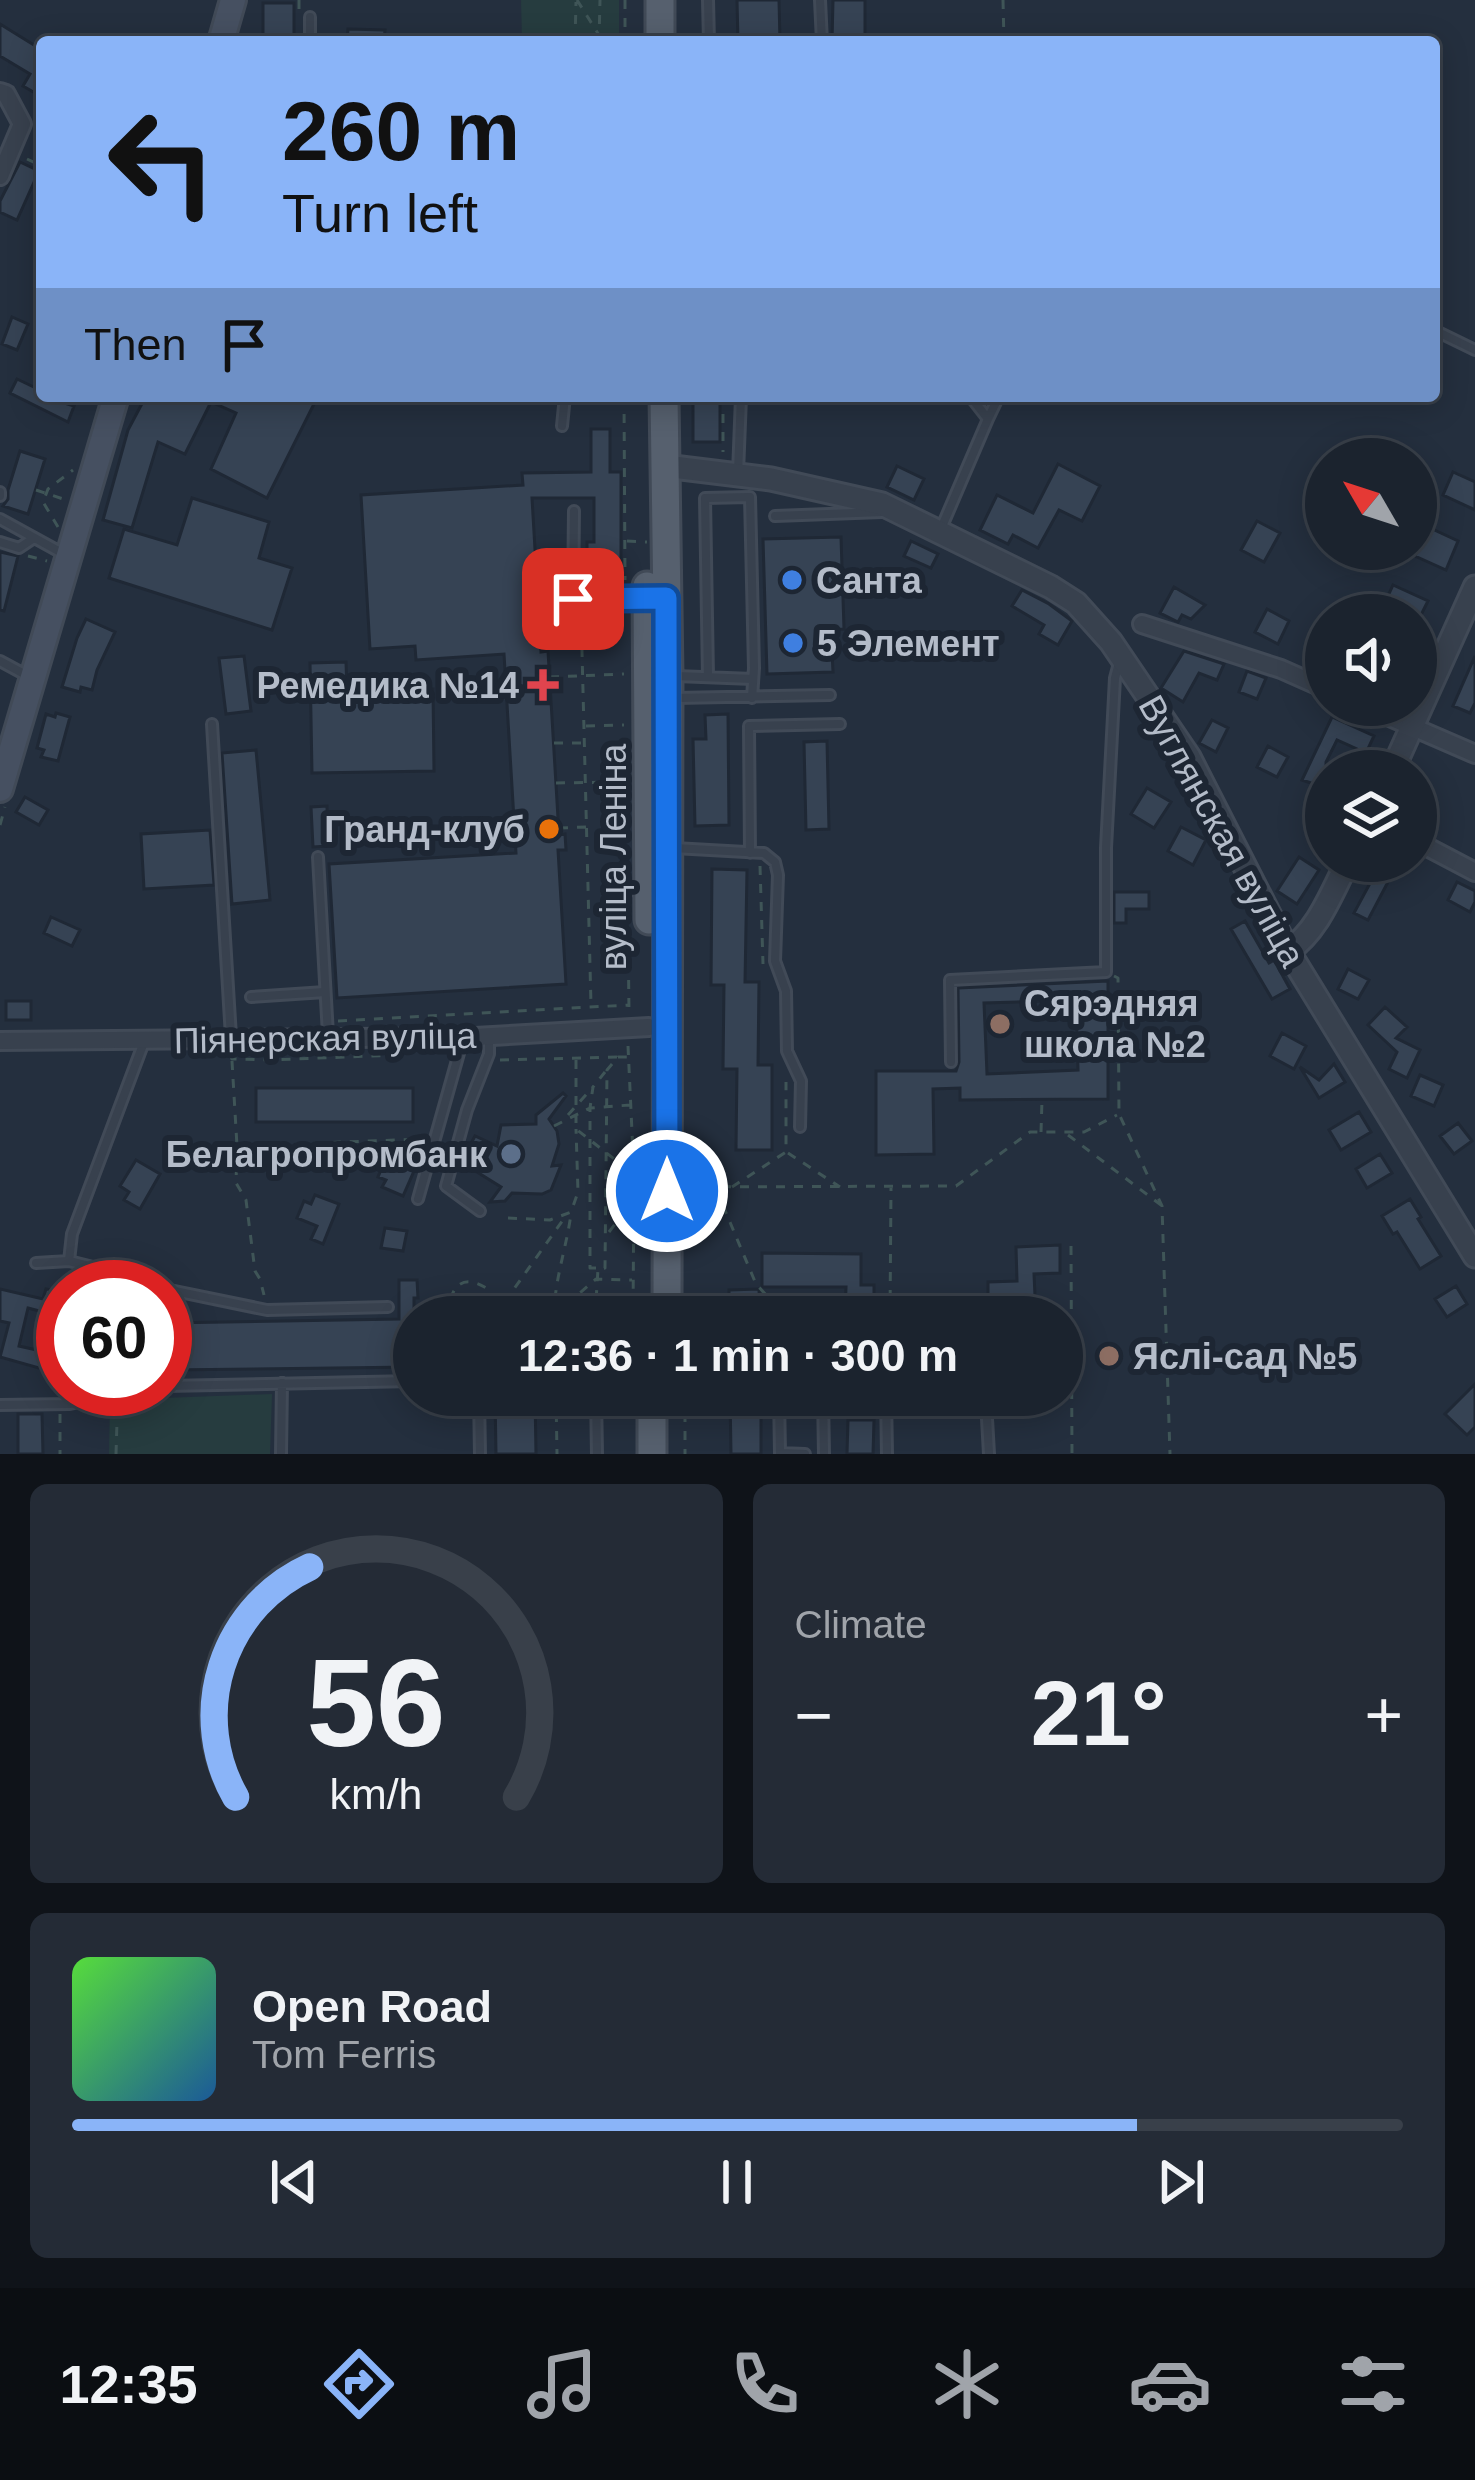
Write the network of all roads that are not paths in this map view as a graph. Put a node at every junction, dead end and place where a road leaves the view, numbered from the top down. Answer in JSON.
{"nodes":[{"id":1,"x":233,"y":0,"type":"edge"},
{"id":2,"x":644,"y":0,"type":"edge"},
{"id":3,"x":660,"y":0,"type":"edge"},
{"id":4,"x":708,"y":0,"type":"edge"},
{"id":5,"x":820,"y":0,"type":"edge"},
{"id":6,"x":310,"y":16,"type":"dead end"},
{"id":7,"x":223,"y":36,"type":"edge"},
{"id":8,"x":310,"y":36,"type":"edge"},
{"id":9,"x":633,"y":36,"type":"edge"},
{"id":10,"x":660,"y":36,"type":"edge"},
{"id":11,"x":709,"y":36,"type":"edge"},
{"id":12,"x":822,"y":36,"type":"edge"},
{"id":13,"x":0,"y":92,"type":"edge"},
{"id":14,"x":0,"y":176,"type":"edge"},
{"id":15,"x":1440,"y":333,"type":"edge"},
{"id":16,"x":1475,"y":350,"type":"edge"},
{"id":17,"x":114,"y":402,"type":"edge"},
{"id":18,"x":565,"y":402,"type":"edge"},
{"id":19,"x":647,"y":402,"type":"edge"},
{"id":20,"x":663,"y":402,"type":"edge"},
{"id":21,"x":740,"y":402,"type":"edge"},
{"id":22,"x":975,"y":402,"type":"edge"},
{"id":23,"x":996,"y":402,"type":"edge"},
{"id":24,"x":988,"y":418,"type":"junction"},
{"id":25,"x":562,"y":426,"type":"dead end"},
{"id":26,"x":656,"y":466,"type":"junction"},
{"id":27,"x":730,"y":467,"type":"junction"},
{"id":28,"x":574,"y":511,"type":"dead end"},
{"id":29,"x":897,"y":512,"type":"junction"},
{"id":30,"x":776,"y":516,"type":"dead end"},
{"id":31,"x":0,"y":519,"type":"edge"},
{"id":32,"x":940,"y":532,"type":"junction"},
{"id":33,"x":34,"y":538,"type":"junction"},
{"id":34,"x":0,"y":542,"type":"edge"},
{"id":35,"x":69,"y":557,"type":"junction"},
{"id":36,"x":1475,"y":587,"type":"edge"},
{"id":37,"x":637,"y":592,"type":"junction"},
{"id":38,"x":1142,"y":624,"type":"dead end"},
{"id":39,"x":1123,"y":657,"type":"junction"},
{"id":40,"x":0,"y":661,"type":"edge"},
{"id":41,"x":708,"y":677,"type":"junction"},
{"id":42,"x":33,"y":679,"type":"junction"},
{"id":43,"x":753,"y":679,"type":"junction"},
{"id":44,"x":1305,"y":680,"type":"edge"},
{"id":45,"x":661,"y":691,"type":"junction"},
{"id":46,"x":830,"y":695,"type":"dead end"},
{"id":47,"x":752,"y":698,"type":"junction"},
{"id":48,"x":212,"y":724,"type":"dead end"},
{"id":49,"x":840,"y":724,"type":"dead end"},
{"id":50,"x":1408,"y":726,"type":"edge"},
{"id":51,"x":1412,"y":728,"type":"junction"},
{"id":52,"x":1402,"y":750,"type":"edge"},
{"id":53,"x":1475,"y":754,"type":"edge"},
{"id":54,"x":0,"y":789,"type":"edge"},
{"id":55,"x":658,"y":848,"type":"junction"},
{"id":56,"x":1437,"y":852,"type":"edge"},
{"id":57,"x":755,"y":853,"type":"junction"},
{"id":58,"x":318,"y":856,"type":"dead end"},
{"id":59,"x":1475,"y":872,"type":"edge"},
{"id":60,"x":1337,"y":882,"type":"edge"},
{"id":61,"x":658,"y":890,"type":"junction"},
{"id":62,"x":607,"y":891,"type":"dead end"},
{"id":63,"x":1288,"y":951,"type":"junction"},
{"id":64,"x":326,"y":992,"type":"junction"},
{"id":65,"x":251,"y":997,"type":"dead end"},
{"id":66,"x":657,"y":1027,"type":"junction"},
{"id":67,"x":328,"y":1029,"type":"junction"},
{"id":68,"x":464,"y":1037,"type":"junction"},
{"id":69,"x":145,"y":1041,"type":"junction"},
{"id":70,"x":0,"y":1042,"type":"edge"},
{"id":71,"x":228,"y":1043,"type":"junction"},
{"id":72,"x":489,"y":1045,"type":"junction"},
{"id":73,"x":951,"y":1061,"type":"dead end"},
{"id":74,"x":800,"y":1127,"type":"dead end"},
{"id":75,"x":418,"y":1199,"type":"dead end"},
{"id":76,"x":480,"y":1211,"type":"dead end"},
{"id":77,"x":1475,"y":1256,"type":"edge"},
{"id":78,"x":69,"y":1260,"type":"edge"},
{"id":79,"x":192,"y":1294,"type":"edge"},
{"id":80,"x":651,"y":1296,"type":"edge"},
{"id":81,"x":666,"y":1296,"type":"edge"},
{"id":82,"x":388,"y":1307,"type":"dead end"},
{"id":83,"x":393,"y":1381,"type":"edge"},
{"id":84,"x":282,"y":1383,"type":"junction"},
{"id":85,"x":192,"y":1385,"type":"edge"},
{"id":86,"x":36,"y":1404,"type":"edge"},
{"id":87,"x":0,"y":1405,"type":"edge"},
{"id":88,"x":479,"y":1416,"type":"edge"},
{"id":89,"x":596,"y":1416,"type":"edge"},
{"id":90,"x":652,"y":1416,"type":"edge"},
{"id":91,"x":667,"y":1416,"type":"edge"},
{"id":92,"x":779,"y":1416,"type":"edge"},
{"id":93,"x":823,"y":1416,"type":"edge"},
{"id":94,"x":886,"y":1416,"type":"edge"},
{"id":95,"x":987,"y":1416,"type":"edge"},
{"id":96,"x":281,"y":1454,"type":"edge"},
{"id":97,"x":480,"y":1454,"type":"edge"},
{"id":98,"x":597,"y":1454,"type":"edge"},
{"id":99,"x":652,"y":1454,"type":"edge"},
{"id":100,"x":667,"y":1454,"type":"edge"},
{"id":101,"x":805,"y":1454,"type":"edge"},
{"id":102,"x":824,"y":1454,"type":"edge"},
{"id":103,"x":886,"y":1454,"type":"edge"},
{"id":104,"x":989,"y":1454,"type":"edge"}],
"edges":[{"from":1,"to":7,"type":"main road"},
{"from":2,"to":9,"type":"main road"},
{"from":3,"to":10,"type":"main road"},
{"from":4,"to":11,"type":"lane"},
{"from":5,"to":12,"type":"lane"},
{"from":6,"to":8,"type":"lane"},
{"from":13,"to":14,"type":"street"},
{"from":15,"to":16,"type":"lane"},
{"from":17,"to":35,"type":"main road"},
{"from":18,"to":25,"type":"lane"},
{"from":19,"to":26,"type":"main road","name":"вуліца Леніна"},
{"from":20,"to":26,"type":"main road","name":"вуліца Леніна"},
{"from":21,"to":27,"type":"lane"},
{"from":22,"to":24,"type":"lane"},
{"from":23,"to":24,"type":"lane"},
{"from":24,"to":32,"type":"lane"},
{"from":26,"to":27,"type":"street","name":"Вуглянская вуліца"},
{"from":26,"to":37,"type":"main road","name":"вуліца Леніна"},
{"from":27,"to":29,"type":"street","name":"Вуглянская вуліца"},
{"from":28,"to":37,"type":"lane"},
{"from":29,"to":30,"type":"lane"},
{"from":29,"to":32,"type":"street","name":"Вуглянская вуліца"},
{"from":31,"to":33,"type":"lane"},
{"from":32,"to":39,"type":"street","name":"Вуглянская вуліца"},
{"from":33,"to":34,"type":"lane"},
{"from":33,"to":35,"type":"lane"},
{"from":35,"to":42,"type":"main road"},
{"from":36,"to":51,"type":"street"},
{"from":37,"to":45,"type":"main road","name":"вуліца Леніна"},
{"from":38,"to":44,"type":"street"},
{"from":39,"to":63,"type":"street","name":"Вуглянская вуліца"},
{"from":39,"to":73,"type":"lane"},
{"from":40,"to":42,"type":"lane"},
{"from":41,"to":43,"type":"lane"},
{"from":41,"to":43,"type":"lane"},
{"from":41,"to":45,"type":"lane"},
{"from":42,"to":54,"type":"main road"},
{"from":43,"to":47,"type":"lane"},
{"from":45,"to":47,"type":"lane"},
{"from":45,"to":55,"type":"main road","name":"вуліца Леніна"},
{"from":46,"to":47,"type":"lane"},
{"from":48,"to":71,"type":"lane"},
{"from":49,"to":57,"type":"lane"},
{"from":50,"to":51,"type":"street"},
{"from":51,"to":52,"type":"street"},
{"from":51,"to":53,"type":"street"},
{"from":55,"to":57,"type":"lane"},
{"from":55,"to":61,"type":"main road","name":"вуліца Леніна"},
{"from":56,"to":59,"type":"street"},
{"from":57,"to":74,"type":"lane"},
{"from":58,"to":64,"type":"lane"},
{"from":60,"to":63,"type":"street"},
{"from":61,"to":62,"type":"lane"},
{"from":61,"to":66,"type":"main road","name":"вуліца Леніна"},
{"from":63,"to":77,"type":"street","name":"Вуглянская вуліца"},
{"from":64,"to":65,"type":"lane"},
{"from":64,"to":67,"type":"lane"},
{"from":66,"to":72,"type":"street","name":"Піянерская вуліца"},
{"from":66,"to":80,"type":"main road","name":"вуліца Леніна"},
{"from":66,"to":81,"type":"main road","name":"вуліца Леніна"},
{"from":67,"to":68,"type":"street","name":"Піянерская вуліца"},
{"from":67,"to":71,"type":"street","name":"Піянерская вуліца"},
{"from":68,"to":72,"type":"street","name":"Піянерская вуліца"},
{"from":68,"to":75,"type":"lane"},
{"from":69,"to":70,"type":"street","name":"Піянерская вуліца"},
{"from":69,"to":71,"type":"street","name":"Піянерская вуліца"},
{"from":69,"to":78,"type":"lane"},
{"from":72,"to":76,"type":"lane"},
{"from":79,"to":82,"type":"lane"},
{"from":83,"to":84,"type":"lane"},
{"from":84,"to":85,"type":"lane"},
{"from":84,"to":96,"type":"lane"},
{"from":86,"to":87,"type":"lane"},
{"from":88,"to":97,"type":"lane"},
{"from":89,"to":98,"type":"lane"},
{"from":90,"to":99,"type":"main road"},
{"from":91,"to":100,"type":"main road"},
{"from":92,"to":101,"type":"lane"},
{"from":93,"to":102,"type":"lane"},
{"from":94,"to":103,"type":"lane"},
{"from":95,"to":104,"type":"lane"}]}
